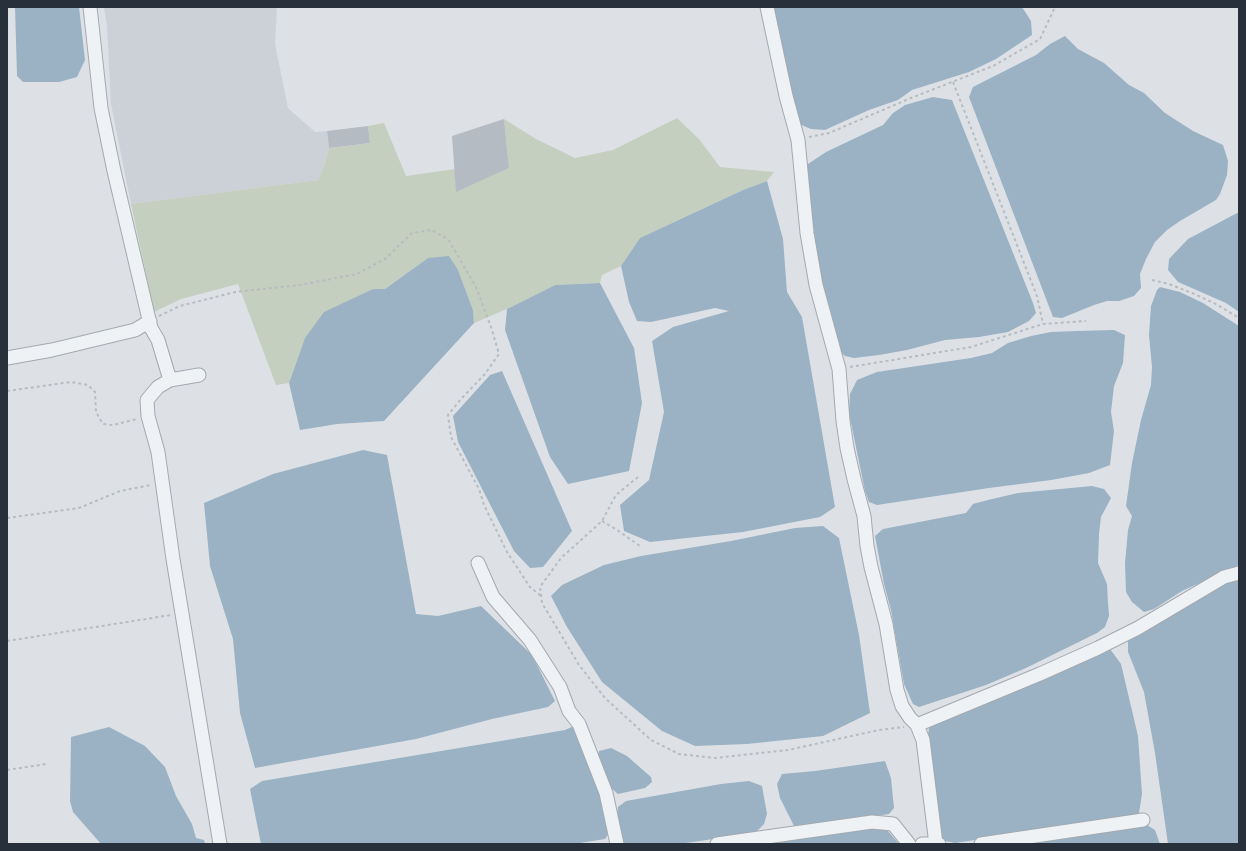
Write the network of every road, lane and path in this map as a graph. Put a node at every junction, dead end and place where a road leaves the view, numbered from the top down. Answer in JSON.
{"nodes":[{"id":1,"x":90,"y":7,"type":"edge"},
{"id":2,"x":767,"y":7,"type":"edge"},
{"id":3,"x":1055,"y":7,"type":"edge"},
{"id":4,"x":953,"y":82,"type":"junction"},
{"id":5,"x":798,"y":140,"type":"junction"},
{"id":6,"x":1152,"y":280,"type":"dead end"},
{"id":7,"x":1239,"y":318,"type":"edge"},
{"id":8,"x":150,"y":321,"type":"junction"},
{"id":9,"x":1086,"y":321,"type":"dead end"},
{"id":10,"x":1043,"y":324,"type":"junction"},
{"id":11,"x":7,"y":358,"type":"edge"},
{"id":12,"x":839,"y":369,"type":"junction"},
{"id":13,"x":199,"y":375,"type":"dead end"},
{"id":14,"x":170,"y":380,"type":"junction"},
{"id":15,"x":7,"y":391,"type":"edge"},
{"id":16,"x":148,"y":416,"type":"junction"},
{"id":17,"x":638,"y":477,"type":"dead end"},
{"id":18,"x":162,"y":483,"type":"junction"},
{"id":19,"x":7,"y":518,"type":"edge"},
{"id":20,"x":602,"y":522,"type":"junction"},
{"id":21,"x":640,"y":546,"type":"dead end"},
{"id":22,"x":478,"y":563,"type":"dead end"},
{"id":23,"x":1239,"y":573,"type":"edge"},
{"id":24,"x":541,"y":596,"type":"junction"},
{"id":25,"x":182,"y":613,"type":"junction"},
{"id":26,"x":7,"y":641,"type":"edge"},
{"id":27,"x":917,"y":725,"type":"junction"},
{"id":28,"x":46,"y":764,"type":"dead end"},
{"id":29,"x":7,"y":770,"type":"edge"},
{"id":30,"x":1143,"y":820,"type":"dead end"},
{"id":31,"x":220,"y":844,"type":"edge"},
{"id":32,"x":617,"y":844,"type":"edge"},
{"id":33,"x":717,"y":844,"type":"edge"},
{"id":34,"x":909,"y":844,"type":"edge"},
{"id":35,"x":922,"y":844,"type":"edge"},
{"id":36,"x":937,"y":844,"type":"edge"},
{"id":37,"x":981,"y":844,"type":"edge"}],
"edges":[{"from":1,"to":8,"type":"lane"},
{"from":2,"to":5,"type":"lane"},
{"from":3,"to":4,"type":"path"},
{"from":4,"to":5,"type":"path"},
{"from":4,"to":10,"type":"path"},
{"from":5,"to":12,"type":"lane"},
{"from":6,"to":7,"type":"path"},
{"from":8,"to":11,"type":"lane"},
{"from":8,"to":14,"type":"lane"},
{"from":8,"to":24,"type":"path"},
{"from":9,"to":10,"type":"path"},
{"from":10,"to":12,"type":"path"},
{"from":12,"to":27,"type":"lane"},
{"from":13,"to":14,"type":"lane"},
{"from":14,"to":16,"type":"lane"},
{"from":15,"to":16,"type":"path"},
{"from":16,"to":18,"type":"lane"},
{"from":17,"to":20,"type":"path"},
{"from":18,"to":19,"type":"path"},
{"from":18,"to":25,"type":"lane"},
{"from":20,"to":21,"type":"path"},
{"from":20,"to":24,"type":"path"},
{"from":22,"to":32,"type":"lane"},
{"from":23,"to":27,"type":"lane"},
{"from":24,"to":27,"type":"path"},
{"from":25,"to":26,"type":"path"},
{"from":25,"to":31,"type":"lane"},
{"from":27,"to":36,"type":"lane"},
{"from":28,"to":29,"type":"path"},
{"from":30,"to":37,"type":"lane"},
{"from":33,"to":34,"type":"lane"},
{"from":35,"to":36,"type":"lane"}]}
